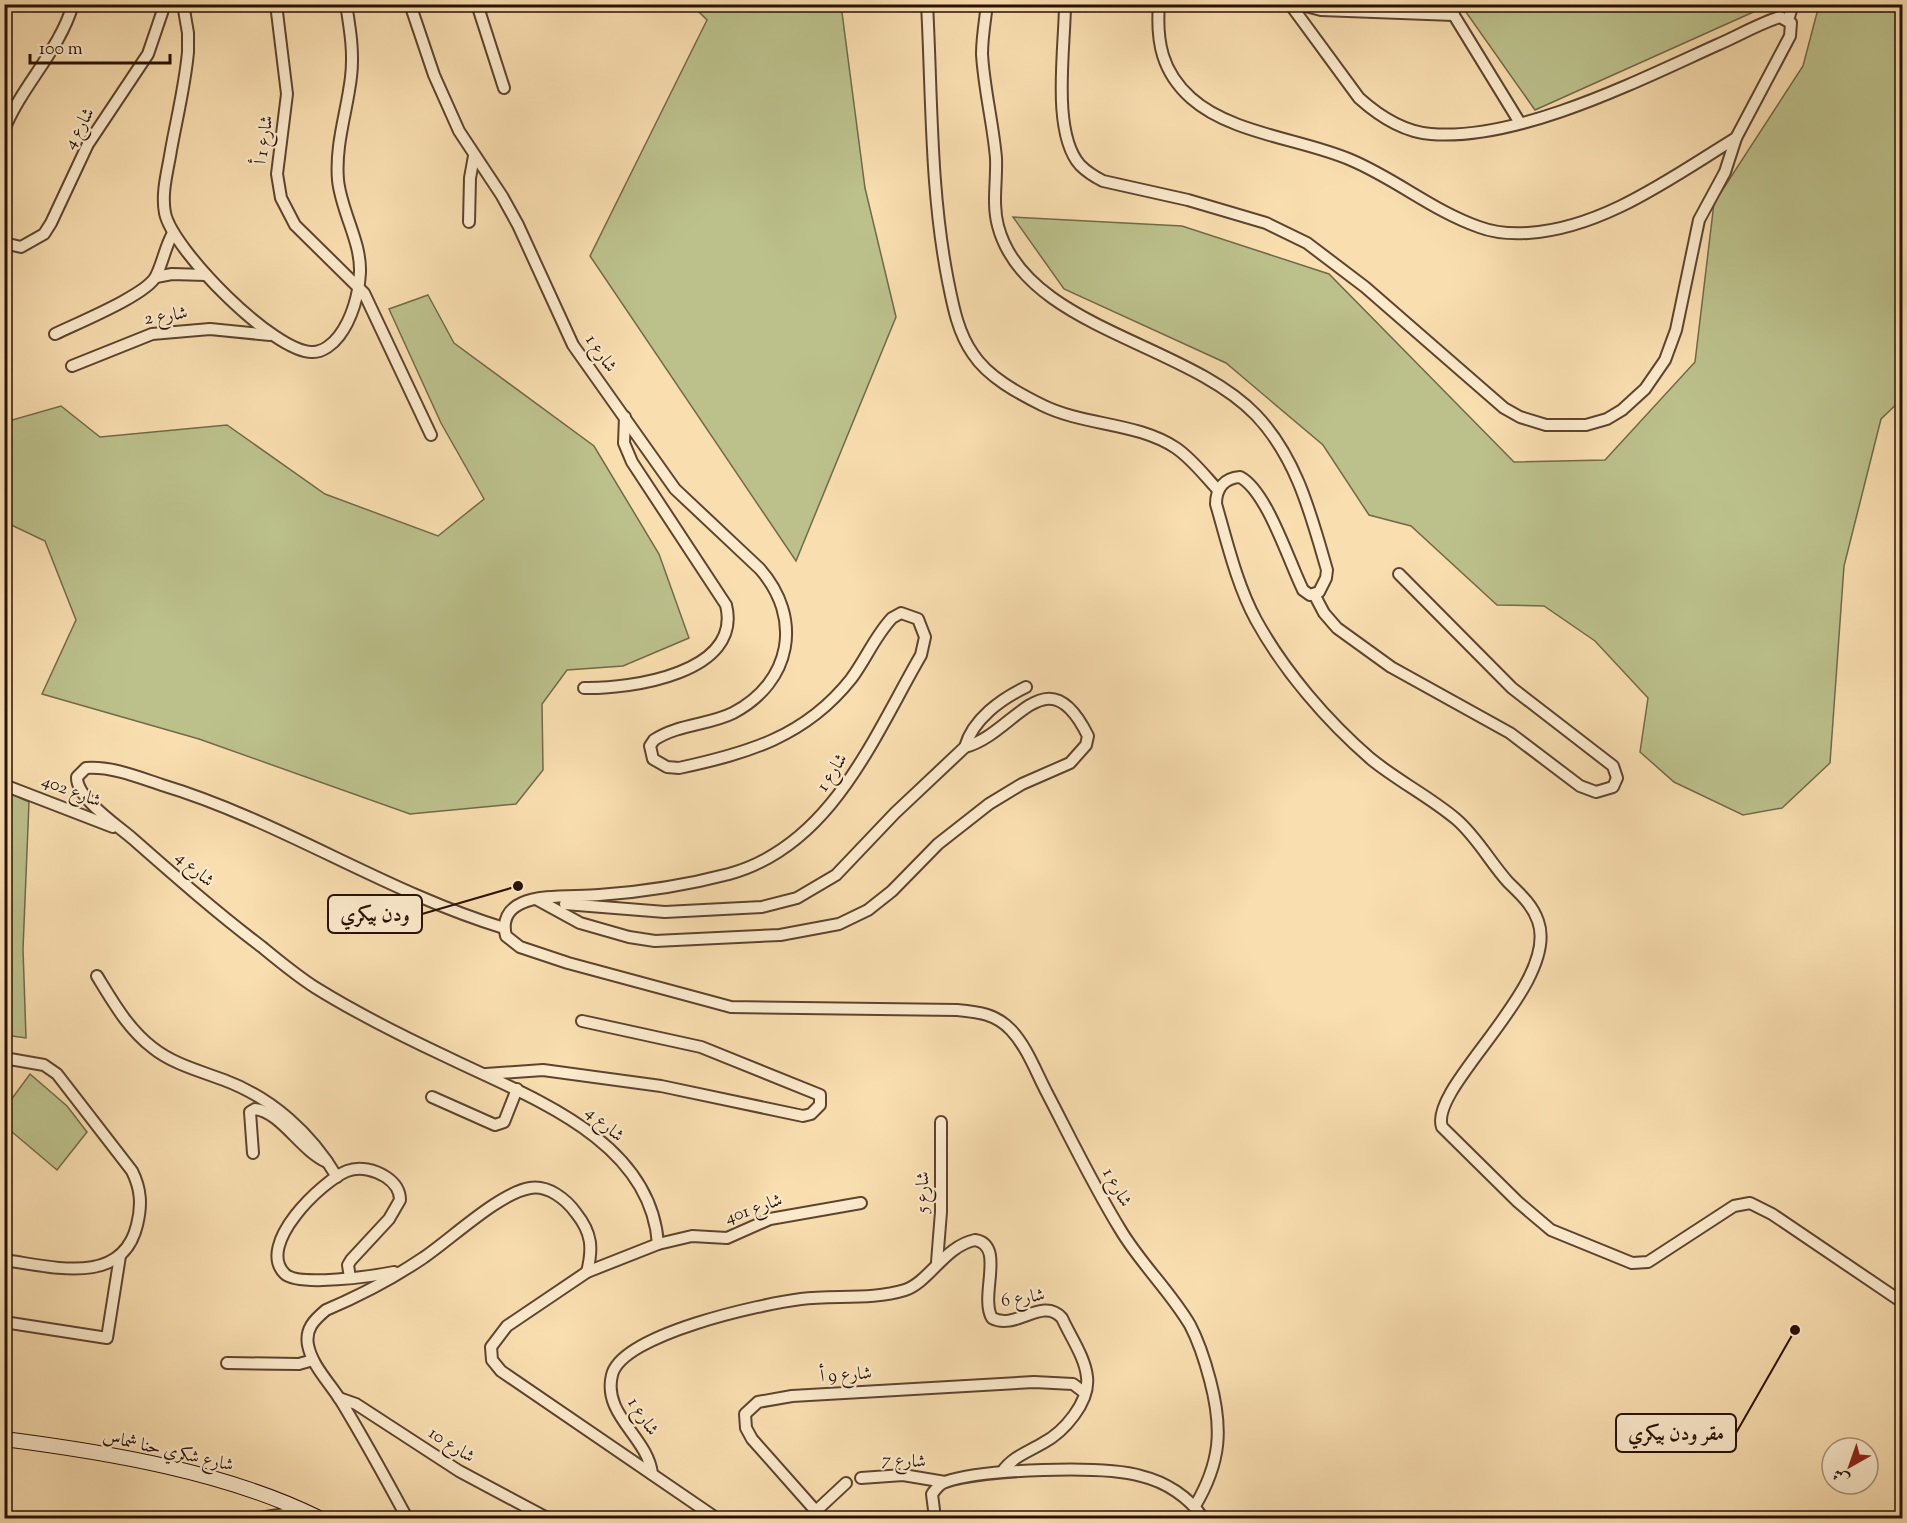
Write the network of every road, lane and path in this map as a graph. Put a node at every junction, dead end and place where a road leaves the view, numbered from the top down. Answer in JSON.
{"nodes":[{"id":1,"x":73,"y":4,"type":"edge"},
{"id":2,"x":165,"y":4,"type":"edge"},
{"id":3,"x":183,"y":4,"type":"edge"},
{"id":4,"x":276,"y":4,"type":"edge"},
{"id":5,"x":346,"y":4,"type":"edge"},
{"id":6,"x":410,"y":4,"type":"edge"},
{"id":7,"x":477,"y":4,"type":"edge"},
{"id":8,"x":927,"y":4,"type":"edge"},
{"id":9,"x":987,"y":4,"type":"edge"},
{"id":10,"x":1065,"y":4,"type":"edge"},
{"id":11,"x":1159,"y":4,"type":"edge"},
{"id":12,"x":1290,"y":4,"type":"edge"},
{"id":13,"x":1298,"y":4,"type":"edge"},
{"id":14,"x":1447,"y":4,"type":"edge"},
{"id":15,"x":1793,"y":4,"type":"edge"},
{"id":16,"x":1454,"y":15,"type":"junction"},
{"id":17,"x":1788,"y":20,"type":"junction"},
{"id":18,"x":504,"y":88,"type":"dead end"},
{"id":19,"x":1520,"y":123,"type":"junction"},
{"id":20,"x":4,"y":130,"type":"edge"},
{"id":21,"x":1736,"y":138,"type":"junction"},
{"id":22,"x":474,"y":156,"type":"junction"},
{"id":23,"x":470,"y":222,"type":"dead end"},
{"id":24,"x":173,"y":233,"type":"junction"},
{"id":25,"x":4,"y":243,"type":"edge"},
{"id":26,"x":206,"y":275,"type":"junction"},
{"id":27,"x":156,"y":277,"type":"junction"},
{"id":28,"x":358,"y":286,"type":"junction"},
{"id":29,"x":55,"y":334,"type":"dead end"},
{"id":30,"x":271,"y":335,"type":"junction"},
{"id":31,"x":72,"y":366,"type":"dead end"},
{"id":32,"x":625,"y":417,"type":"junction"},
{"id":33,"x":431,"y":435,"type":"dead end"},
{"id":34,"x":1218,"y":490,"type":"junction"},
{"id":35,"x":1399,"y":574,"type":"dead end"},
{"id":36,"x":1314,"y":594,"type":"junction"},
{"id":37,"x":1026,"y":687,"type":"dead end"},
{"id":38,"x":584,"y":688,"type":"dead end"},
{"id":39,"x":965,"y":747,"type":"junction"},
{"id":40,"x":4,"y":784,"type":"edge"},
{"id":41,"x":125,"y":832,"type":"junction"},
{"id":42,"x":542,"y":903,"type":"junction"},
{"id":43,"x":504,"y":928,"type":"junction"},
{"id":44,"x":97,"y":976,"type":"dead end"},
{"id":45,"x":582,"y":1021,"type":"dead end"},
{"id":46,"x":4,"y":1058,"type":"edge"},
{"id":47,"x":483,"y":1074,"type":"junction"},
{"id":48,"x":517,"y":1089,"type":"junction"},
{"id":49,"x":432,"y":1097,"type":"dead end"},
{"id":50,"x":941,"y":1122,"type":"dead end"},
{"id":51,"x":252,"y":1153,"type":"dead end"},
{"id":52,"x":329,"y":1163,"type":"junction"},
{"id":53,"x":337,"y":1177,"type":"junction"},
{"id":54,"x":861,"y":1203,"type":"dead end"},
{"id":55,"x":658,"y":1244,"type":"junction"},
{"id":56,"x":120,"y":1256,"type":"junction"},
{"id":57,"x":4,"y":1260,"type":"edge"},
{"id":58,"x":937,"y":1262,"type":"junction"},
{"id":59,"x":406,"y":1270,"type":"junction"},
{"id":60,"x":586,"y":1272,"type":"junction"},
{"id":61,"x":350,"y":1278,"type":"junction"},
{"id":62,"x":1902,"y":1302,"type":"edge"},
{"id":63,"x":4,"y":1322,"type":"edge"},
{"id":64,"x":507,"y":1326,"type":"joint"},
{"id":65,"x":313,"y":1360,"type":"junction"},
{"id":66,"x":227,"y":1363,"type":"dead end"},
{"id":67,"x":1085,"y":1393,"type":"junction"},
{"id":68,"x":339,"y":1398,"type":"junction"},
{"id":69,"x":4,"y":1439,"type":"edge"},
{"id":70,"x":1002,"y":1472,"type":"junction"},
{"id":71,"x":652,"y":1474,"type":"junction"},
{"id":72,"x":861,"y":1478,"type":"dead end"},
{"id":73,"x":945,"y":1482,"type":"junction"},
{"id":74,"x":846,"y":1483,"type":"dead end"},
{"id":75,"x":1195,"y":1506,"type":"junction"},
{"id":76,"x":305,"y":1511,"type":"junction"},
{"id":77,"x":818,"y":1516,"type":"edge"},
{"id":78,"x":260,"y":1518,"type":"edge"},
{"id":79,"x":319,"y":1518,"type":"edge"},
{"id":80,"x":407,"y":1518,"type":"edge"},
{"id":81,"x":547,"y":1518,"type":"edge"},
{"id":82,"x":716,"y":1518,"type":"edge"},
{"id":83,"x":935,"y":1518,"type":"edge"},
{"id":84,"x":1203,"y":1518,"type":"edge"}],
"edges":[{"from":1,"to":20,"type":"street"},
{"from":2,"to":25,"type":"street","name":"شارع 4"},
{"from":3,"to":24,"type":"street"},
{"from":4,"to":28,"type":"street","name":"شارع 1 أ"},
{"from":5,"to":28,"type":"street"},
{"from":6,"to":22,"type":"street","name":"شارع 1"},
{"from":7,"to":18,"type":"street"},
{"from":8,"to":34,"type":"street"},
{"from":9,"to":36,"type":"street"},
{"from":10,"to":21,"type":"street"},
{"from":11,"to":21,"type":"street"},
{"from":12,"to":19,"type":"street"},
{"from":13,"to":16,"type":"street"},
{"from":14,"to":16,"type":"street"},
{"from":15,"to":17,"type":"street"},
{"from":16,"to":19,"type":"street"},
{"from":17,"to":19,"type":"street"},
{"from":17,"to":21,"type":"street"},
{"from":22,"to":23,"type":"street"},
{"from":22,"to":32,"type":"street","name":"شارع 1"},
{"from":24,"to":26,"type":"street"},
{"from":24,"to":27,"type":"street"},
{"from":26,"to":27,"type":"street"},
{"from":26,"to":30,"type":"street"},
{"from":27,"to":29,"type":"street"},
{"from":28,"to":30,"type":"street"},
{"from":28,"to":33,"type":"street"},
{"from":30,"to":31,"type":"street","name":"شارع 2"},
{"from":32,"to":38,"type":"street"},
{"from":32,"to":42,"type":"street","name":"شارع 1"},
{"from":34,"to":36,"type":"street"},
{"from":34,"to":62,"type":"street"},
{"from":35,"to":36,"type":"street"},
{"from":37,"to":39,"type":"street"},
{"from":39,"to":42,"type":"street"},
{"from":39,"to":42,"type":"street"},
{"from":40,"to":41,"type":"street","name":"شارع 402"},
{"from":41,"to":43,"type":"street","name":"شارع 4"},
{"from":41,"to":47,"type":"street","name":"شارع 4"},
{"from":42,"to":43,"type":"street","name":"شارع 1"},
{"from":43,"to":75,"type":"street","name":"شارع 1"},
{"from":44,"to":52,"type":"street"},
{"from":45,"to":47,"type":"street"},
{"from":46,"to":56,"type":"street"},
{"from":47,"to":48,"type":"street","name":"شارع 4"},
{"from":48,"to":49,"type":"street"},
{"from":48,"to":55,"type":"street","name":"شارع 4"},
{"from":50,"to":58,"type":"street","name":"شارع 5"},
{"from":51,"to":52,"type":"street"},
{"from":52,"to":53,"type":"street"},
{"from":53,"to":61,"type":"street"},
{"from":53,"to":61,"type":"street"},
{"from":54,"to":55,"type":"street","name":"شارع 401"},
{"from":55,"to":60,"type":"street","name":"شارع 401"},
{"from":56,"to":57,"type":"street"},
{"from":56,"to":63,"type":"street"},
{"from":58,"to":67,"type":"street","name":"شارع 6"},
{"from":58,"to":71,"type":"street","name":"شارع 1"},
{"from":59,"to":60,"type":"street"},
{"from":59,"to":61,"type":"street"},
{"from":59,"to":65,"type":"street"},
{"from":60,"to":64,"type":"street","name":"شارع 401"},
{"from":64,"to":71,"type":"street","name":"شارع 1"},
{"from":65,"to":66,"type":"street"},
{"from":65,"to":68,"type":"street"},
{"from":67,"to":70,"type":"street"},
{"from":67,"to":77,"type":"street","name":"شارع 9 أ"},
{"from":68,"to":80,"type":"street"},
{"from":68,"to":81,"type":"street","name":"شارع 10"},
{"from":69,"to":76,"type":"street","name":"شارع شكري حنا شماس"},
{"from":70,"to":73,"type":"street","name":"شارع 7"},
{"from":70,"to":75,"type":"street","name":"شارع 7"},
{"from":71,"to":82,"type":"street","name":"شارع 1"},
{"from":72,"to":73,"type":"street","name":"شارع 7"},
{"from":73,"to":83,"type":"street"},
{"from":74,"to":77,"type":"street"},
{"from":75,"to":84,"type":"street"},
{"from":76,"to":78,"type":"street"},
{"from":76,"to":79,"type":"street","name":"شارع شكري حنا شماس"}]}
